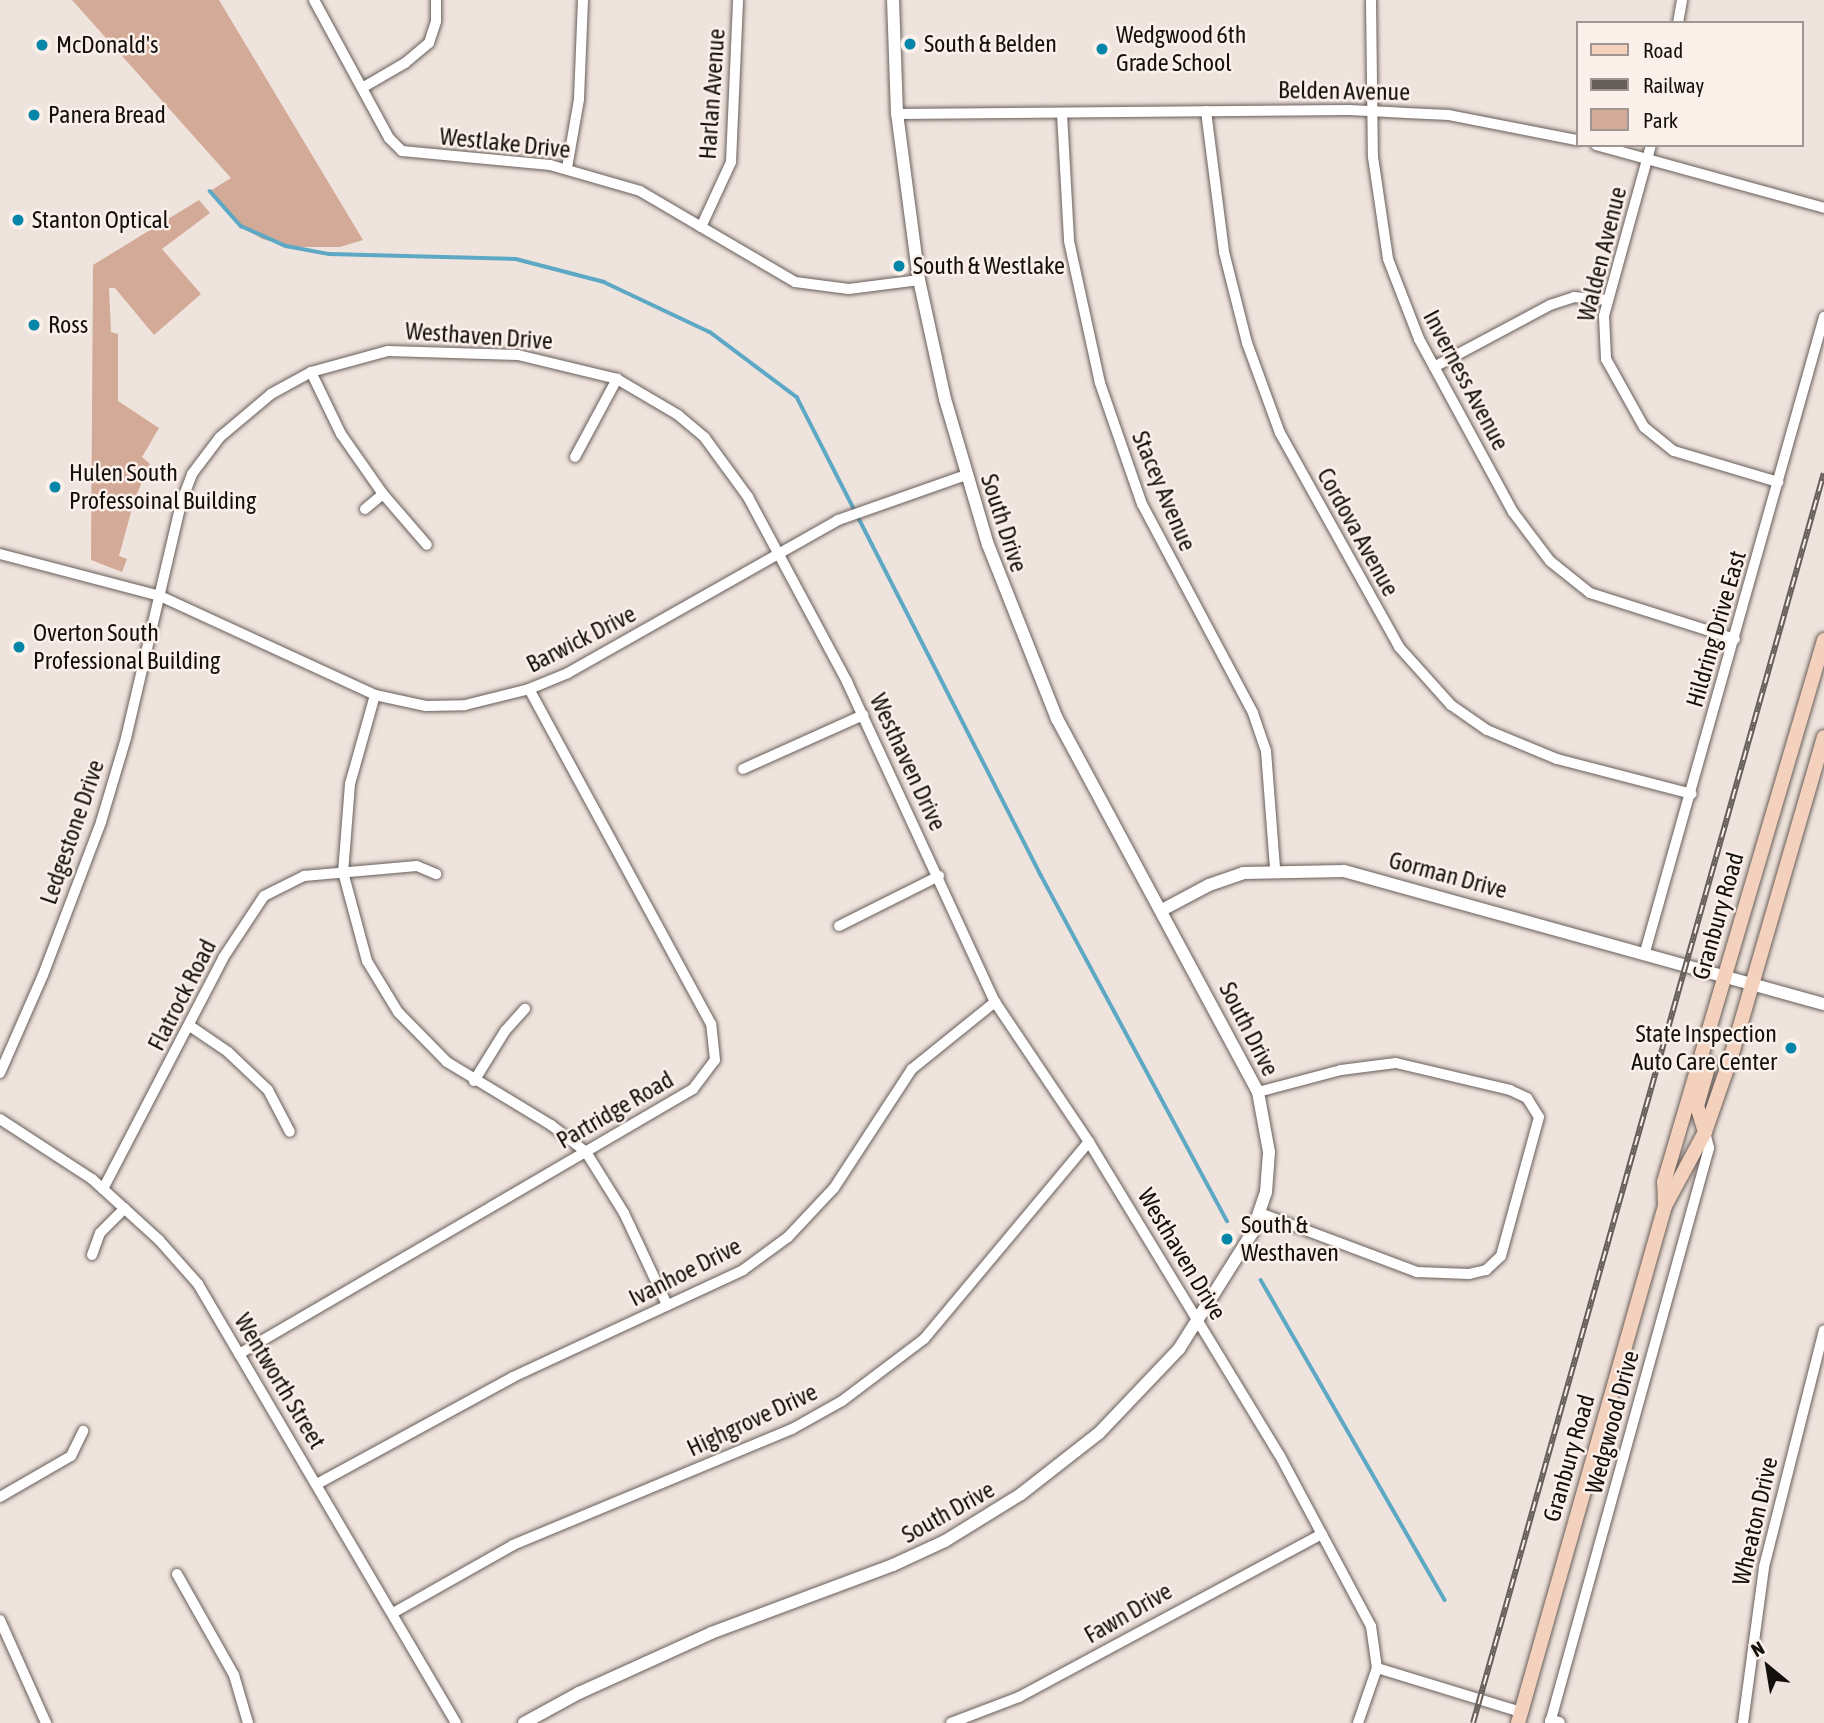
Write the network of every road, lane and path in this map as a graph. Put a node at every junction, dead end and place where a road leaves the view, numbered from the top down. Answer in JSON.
{"nodes":[{"id":1,"x":314,"y":0,"type":"edge"},
{"id":2,"x":436,"y":0,"type":"edge"},
{"id":3,"x":583,"y":0,"type":"edge"},
{"id":4,"x":738,"y":0,"type":"edge"},
{"id":5,"x":893,"y":0,"type":"edge"},
{"id":6,"x":1371,"y":0,"type":"edge"},
{"id":7,"x":1682,"y":0,"type":"edge"},
{"id":8,"x":1678,"y":21,"type":"edge"},
{"id":9,"x":362,"y":88,"type":"junction"},
{"id":10,"x":1206,"y":111,"type":"junction"},
{"id":11,"x":1371,"y":111,"type":"junction"},
{"id":12,"x":897,"y":114,"type":"junction"},
{"id":13,"x":1062,"y":114,"type":"junction"},
{"id":14,"x":1576,"y":140,"type":"edge"},
{"id":15,"x":1603,"y":147,"type":"edge"},
{"id":16,"x":1650,"y":147,"type":"edge"},
{"id":17,"x":1647,"y":159,"type":"junction"},
{"id":18,"x":567,"y":168,"type":"junction"},
{"id":19,"x":1824,"y":208,"type":"edge"},
{"id":20,"x":701,"y":227,"type":"junction"},
{"id":21,"x":919,"y":280,"type":"junction"},
{"id":22,"x":1608,"y":300,"type":"junction"},
{"id":23,"x":1824,"y":317,"type":"edge"},
{"id":24,"x":1434,"y":367,"type":"junction"},
{"id":25,"x":311,"y":372,"type":"junction"},
{"id":26,"x":617,"y":379,"type":"junction"},
{"id":27,"x":575,"y":457,"type":"dead end"},
{"id":28,"x":966,"y":475,"type":"junction"},
{"id":29,"x":1778,"y":482,"type":"junction"},
{"id":30,"x":383,"y":494,"type":"junction"},
{"id":31,"x":365,"y":509,"type":"dead end"},
{"id":32,"x":428,"y":545,"type":"dead end"},
{"id":33,"x":780,"y":551,"type":"junction"},
{"id":34,"x":0,"y":554,"type":"edge"},
{"id":35,"x":160,"y":596,"type":"junction"},
{"id":36,"x":1735,"y":639,"type":"junction"},
{"id":37,"x":1824,"y":640,"type":"edge"},
{"id":38,"x":529,"y":690,"type":"junction"},
{"id":39,"x":375,"y":695,"type":"junction"},
{"id":40,"x":863,"y":715,"type":"junction"},
{"id":41,"x":1824,"y":737,"type":"edge"},
{"id":42,"x":743,"y":769,"type":"dead end"},
{"id":43,"x":1692,"y":794,"type":"junction"},
{"id":44,"x":1275,"y":869,"type":"junction"},
{"id":45,"x":343,"y":872,"type":"junction"},
{"id":46,"x":436,"y":874,"type":"dead end"},
{"id":47,"x":939,"y":876,"type":"junction"},
{"id":48,"x":1162,"y":910,"type":"junction"},
{"id":49,"x":839,"y":926,"type":"dead end"},
{"id":50,"x":1645,"y":952,"type":"junction"},
{"id":51,"x":1722,"y":978,"type":"junction"},
{"id":52,"x":1753,"y":986,"type":"junction"},
{"id":53,"x":995,"y":1002,"type":"junction"},
{"id":54,"x":1824,"y":1004,"type":"edge"},
{"id":55,"x":525,"y":1009,"type":"dead end"},
{"id":56,"x":190,"y":1026,"type":"junction"},
{"id":57,"x":1709,"y":1031,"type":"junction"},
{"id":58,"x":0,"y":1073,"type":"edge"},
{"id":59,"x":474,"y":1081,"type":"junction"},
{"id":60,"x":1258,"y":1092,"type":"junction"},
{"id":61,"x":0,"y":1119,"type":"edge"},
{"id":62,"x":290,"y":1132,"type":"dead end"},
{"id":63,"x":1705,"y":1132,"type":"junction"},
{"id":64,"x":1089,"y":1142,"type":"junction"},
{"id":65,"x":586,"y":1152,"type":"junction"},
{"id":66,"x":103,"y":1189,"type":"junction"},
{"id":67,"x":1665,"y":1206,"type":"junction"},
{"id":68,"x":125,"y":1208,"type":"junction"},
{"id":69,"x":1261,"y":1213,"type":"junction"},
{"id":70,"x":92,"y":1255,"type":"dead end"},
{"id":71,"x":667,"y":1306,"type":"junction"},
{"id":72,"x":1198,"y":1320,"type":"junction"},
{"id":73,"x":1824,"y":1331,"type":"edge"},
{"id":74,"x":239,"y":1353,"type":"junction"},
{"id":75,"x":83,"y":1431,"type":"dead end"},
{"id":76,"x":317,"y":1484,"type":"junction"},
{"id":77,"x":0,"y":1497,"type":"edge"},
{"id":78,"x":1322,"y":1534,"type":"junction"},
{"id":79,"x":177,"y":1574,"type":"dead end"},
{"id":80,"x":393,"y":1614,"type":"junction"},
{"id":81,"x":0,"y":1620,"type":"edge"},
{"id":82,"x":1377,"y":1668,"type":"junction"},
{"id":83,"x":1519,"y":1718,"type":"edge"},
{"id":84,"x":1554,"y":1722,"type":"edge"},
{"id":85,"x":47,"y":1723,"type":"edge"},
{"id":86,"x":248,"y":1723,"type":"edge"},
{"id":87,"x":456,"y":1723,"type":"edge"},
{"id":88,"x":524,"y":1723,"type":"edge"},
{"id":89,"x":951,"y":1723,"type":"edge"},
{"id":90,"x":1358,"y":1723,"type":"edge"},
{"id":91,"x":1742,"y":1723,"type":"edge"}],
"edges":[{"from":1,"to":9,"type":"street","name":"Westlake Drive"},
{"from":2,"to":9,"type":"street"},
{"from":3,"to":18,"type":"street"},
{"from":4,"to":20,"type":"street","name":"Harlan Avenue"},
{"from":5,"to":12,"type":"street","name":"South Drive"},
{"from":6,"to":11,"type":"street","name":"Inverness Avenue"},
{"from":7,"to":8,"type":"street"},
{"from":9,"to":18,"type":"street","name":"Westlake Drive"},
{"from":10,"to":11,"type":"street","name":"Belden Avenue"},
{"from":10,"to":13,"type":"street","name":"Belden Avenue"},
{"from":10,"to":43,"type":"street","name":"Cordova Avenue"},
{"from":11,"to":14,"type":"street","name":"Belden Avenue"},
{"from":11,"to":24,"type":"street","name":"Inverness Avenue"},
{"from":12,"to":13,"type":"street","name":"Belden Avenue"},
{"from":12,"to":21,"type":"street","name":"South Drive"},
{"from":13,"to":44,"type":"street","name":"Stacey Avenue"},
{"from":15,"to":17,"type":"street"},
{"from":16,"to":17,"type":"street","name":"Walden Avenue"},
{"from":17,"to":19,"type":"street"},
{"from":17,"to":22,"type":"street","name":"Walden Avenue"},
{"from":18,"to":20,"type":"street","name":"Westlake Drive"},
{"from":20,"to":21,"type":"street","name":"Westlake Drive"},
{"from":21,"to":28,"type":"street","name":"South Drive"},
{"from":22,"to":24,"type":"street"},
{"from":22,"to":29,"type":"street","name":"Walden Avenue"},
{"from":23,"to":29,"type":"street","name":"Hildring Drive East"},
{"from":24,"to":36,"type":"street","name":"Inverness Avenue"},
{"from":25,"to":26,"type":"street","name":"Westhaven Drive"},
{"from":25,"to":30,"type":"street"},
{"from":25,"to":35,"type":"street","name":"Westhaven Drive"},
{"from":26,"to":27,"type":"street"},
{"from":26,"to":33,"type":"street","name":"Westhaven Drive"},
{"from":28,"to":33,"type":"street","name":"Barwick Drive"},
{"from":28,"to":48,"type":"street","name":"South Drive"},
{"from":29,"to":36,"type":"street","name":"Hildring Drive East"},
{"from":30,"to":31,"type":"street"},
{"from":30,"to":32,"type":"street"},
{"from":33,"to":38,"type":"street","name":"Barwick Drive"},
{"from":33,"to":40,"type":"street","name":"Westhaven Drive"},
{"from":34,"to":35,"type":"street","name":"Barwick Drive"},
{"from":35,"to":39,"type":"street","name":"Barwick Drive"},
{"from":35,"to":58,"type":"street","name":"Ledgestone Drive"},
{"from":36,"to":43,"type":"street","name":"Hildring Drive East"},
{"from":37,"to":51,"type":"main road","name":"Granbury Road"},
{"from":38,"to":39,"type":"street","name":"Barwick Drive"},
{"from":38,"to":65,"type":"street","name":"Partridge Road"},
{"from":39,"to":45,"type":"street"},
{"from":40,"to":42,"type":"street"},
{"from":40,"to":47,"type":"street","name":"Westhaven Drive"},
{"from":41,"to":52,"type":"main road","name":"Granbury Road"},
{"from":43,"to":50,"type":"street","name":"Hildring Drive East"},
{"from":44,"to":48,"type":"street","name":"Gorman Drive"},
{"from":44,"to":50,"type":"street","name":"Gorman Drive"},
{"from":45,"to":46,"type":"street","name":"Flatrock Road"},
{"from":45,"to":56,"type":"street","name":"Flatrock Road"},
{"from":45,"to":59,"type":"street"},
{"from":47,"to":49,"type":"street"},
{"from":47,"to":53,"type":"street","name":"Westhaven Drive"},
{"from":48,"to":60,"type":"street","name":"South Drive"},
{"from":50,"to":51,"type":"street","name":"Gorman Drive"},
{"from":51,"to":52,"type":"street","name":"Gorman Drive"},
{"from":51,"to":57,"type":"main road","name":"Granbury Road"},
{"from":52,"to":54,"type":"street","name":"Gorman Drive"},
{"from":52,"to":63,"type":"main road","name":"Granbury Road"},
{"from":53,"to":64,"type":"street","name":"Westhaven Drive"},
{"from":53,"to":71,"type":"street","name":"Ivanhoe Drive"},
{"from":55,"to":59,"type":"street"},
{"from":56,"to":62,"type":"street"},
{"from":56,"to":66,"type":"street","name":"Flatrock Road"},
{"from":57,"to":63,"type":"main road"},
{"from":57,"to":67,"type":"main road","name":"Granbury Road"},
{"from":59,"to":65,"type":"street"},
{"from":60,"to":69,"type":"street","name":"South Drive"},
{"from":60,"to":69,"type":"street"},
{"from":61,"to":66,"type":"street","name":"Wentworth Street"},
{"from":63,"to":67,"type":"main road","name":"Granbury Road"},
{"from":63,"to":84,"type":"street","name":"Wedgwood Drive"},
{"from":64,"to":72,"type":"street","name":"Westhaven Drive"},
{"from":64,"to":80,"type":"street","name":"Highgrove Drive"},
{"from":65,"to":71,"type":"street"},
{"from":65,"to":74,"type":"street","name":"Partridge Road"},
{"from":66,"to":68,"type":"street","name":"Wentworth Street"},
{"from":67,"to":83,"type":"main road","name":"Granbury Road"},
{"from":68,"to":70,"type":"street"},
{"from":68,"to":74,"type":"street","name":"Wentworth Street"},
{"from":69,"to":72,"type":"street","name":"South Drive"},
{"from":71,"to":76,"type":"street","name":"Ivanhoe Drive"},
{"from":72,"to":78,"type":"street","name":"Westhaven Drive"},
{"from":72,"to":88,"type":"street","name":"South Drive"},
{"from":73,"to":91,"type":"street","name":"Wheaton Drive"},
{"from":74,"to":76,"type":"street","name":"Wentworth Street"},
{"from":75,"to":77,"type":"street"},
{"from":76,"to":80,"type":"street","name":"Wentworth Street"},
{"from":78,"to":82,"type":"street","name":"Westhaven Drive"},
{"from":78,"to":89,"type":"street","name":"Fawn Drive"},
{"from":79,"to":86,"type":"street"},
{"from":80,"to":87,"type":"street","name":"Wentworth Street"},
{"from":81,"to":85,"type":"street"},
{"from":82,"to":83,"type":"street"},
{"from":82,"to":90,"type":"street","name":"Westhaven Drive"}]}
